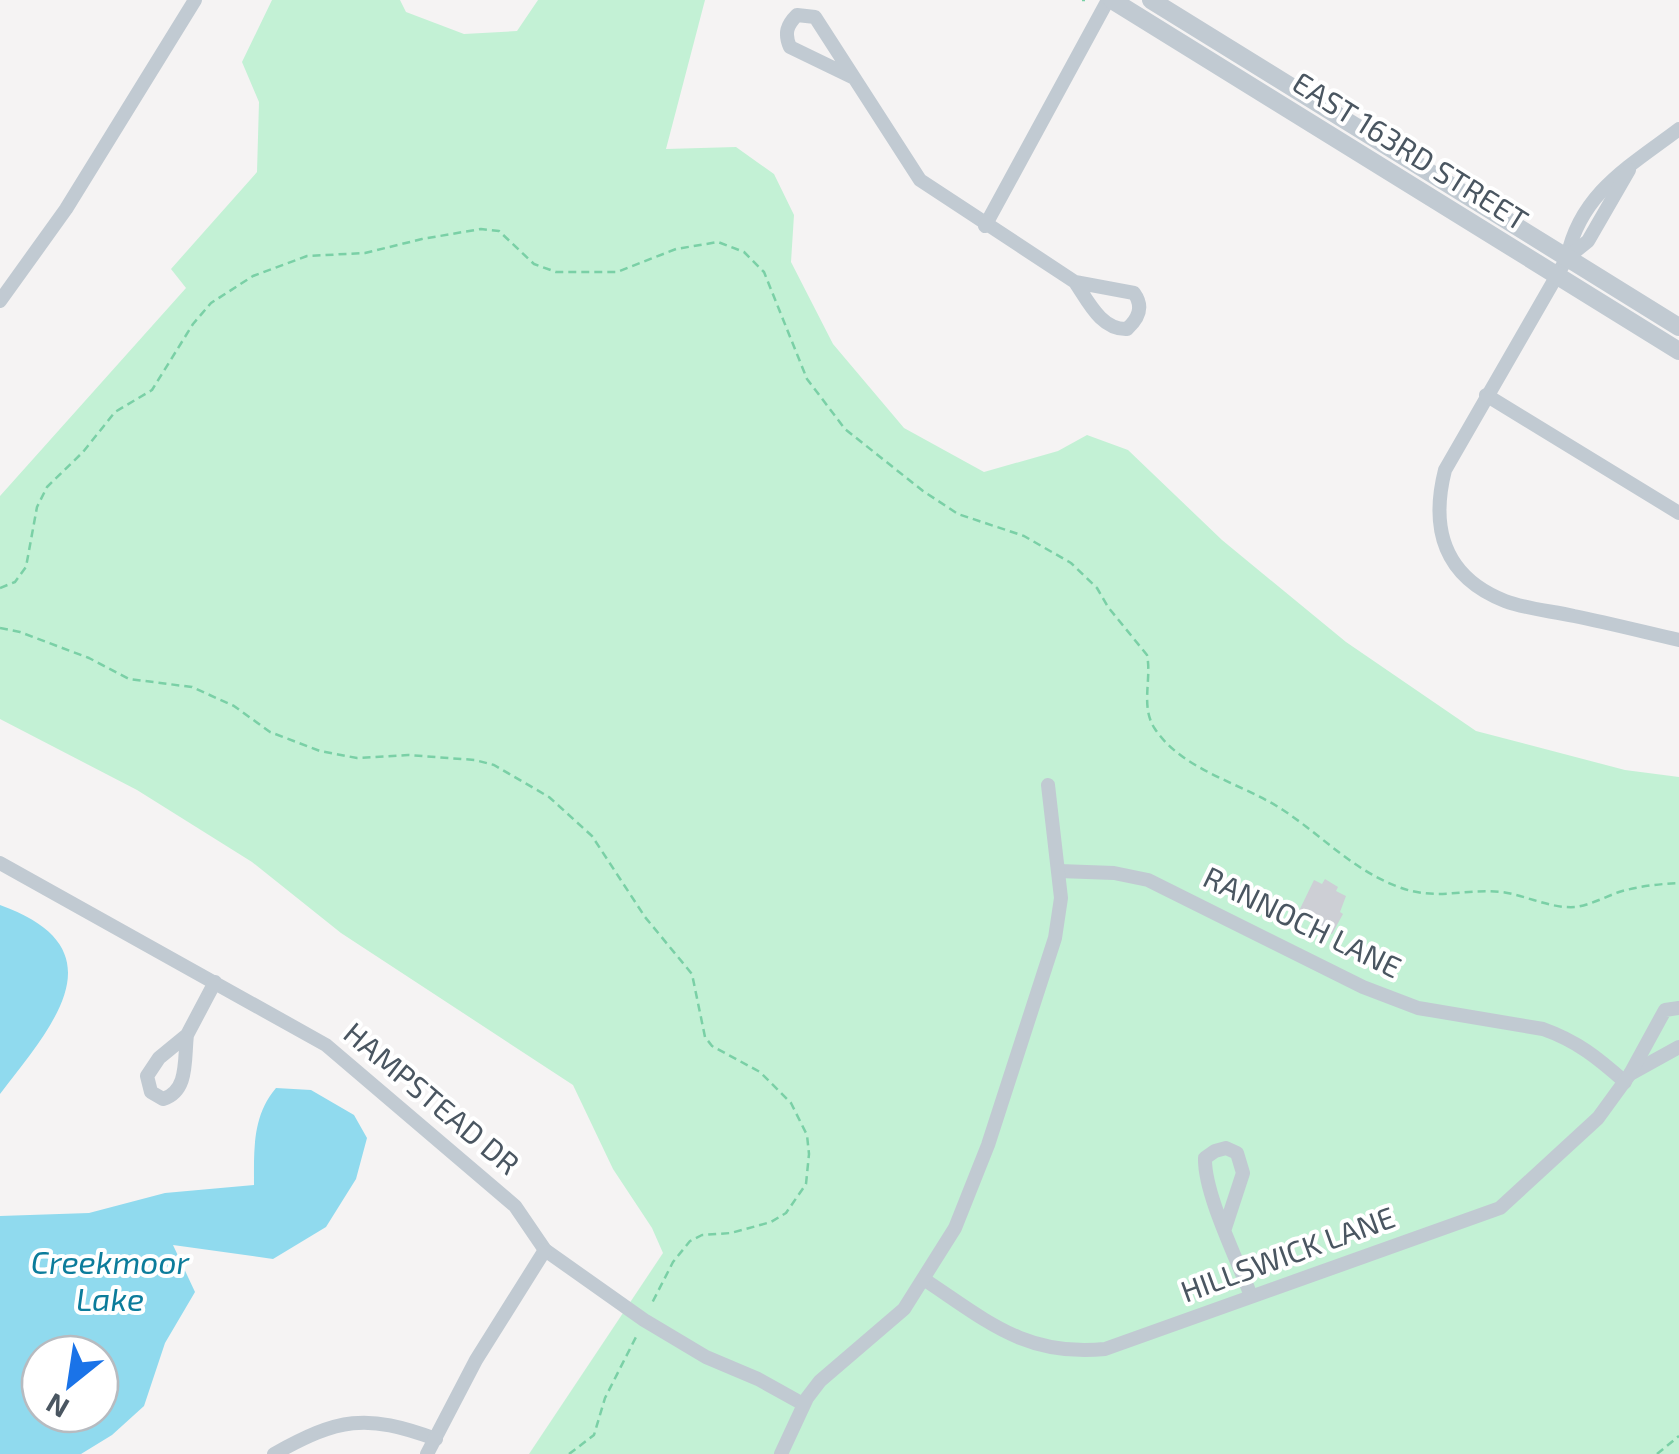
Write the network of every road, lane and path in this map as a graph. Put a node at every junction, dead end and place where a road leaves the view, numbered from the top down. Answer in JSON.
{"nodes":[{"id":1,"x":195,"y":0,"type":"edge"},
{"id":2,"x":1110,"y":0,"type":"edge"},
{"id":3,"x":1151,"y":0,"type":"edge"},
{"id":4,"x":852,"y":77,"type":"junction"},
{"id":5,"x":1679,"y":129,"type":"edge"},
{"id":6,"x":985,"y":226,"type":"junction"},
{"id":7,"x":1567,"y":258,"type":"junction"},
{"id":8,"x":1557,"y":275,"type":"junction"},
{"id":9,"x":1075,"y":282,"type":"junction"},
{"id":10,"x":0,"y":301,"type":"edge"},
{"id":11,"x":1679,"y":327,"type":"edge"},
{"id":12,"x":1679,"y":351,"type":"edge"},
{"id":13,"x":1486,"y":395,"type":"junction"},
{"id":14,"x":1679,"y":513,"type":"edge"},
{"id":15,"x":0,"y":588,"type":"edge"},
{"id":16,"x":0,"y":628,"type":"edge"},
{"id":17,"x":1679,"y":640,"type":"edge"},
{"id":18,"x":1048,"y":785,"type":"dead end"},
{"id":19,"x":0,"y":863,"type":"edge"},
{"id":20,"x":1059,"y":871,"type":"junction"},
{"id":21,"x":1679,"y":883,"type":"edge"},
{"id":22,"x":215,"y":982,"type":"junction"},
{"id":23,"x":1679,"y":1008,"type":"edge"},
{"id":24,"x":187,"y":1035,"type":"dead end"},
{"id":25,"x":1679,"y":1047,"type":"edge"},
{"id":26,"x":1627,"y":1078,"type":"junction"},
{"id":27,"x":1225,"y":1228,"type":"junction"},
{"id":28,"x":545,"y":1250,"type":"junction"},
{"id":29,"x":925,"y":1280,"type":"junction"},
{"id":30,"x":1252,"y":1296,"type":"junction"},
{"id":31,"x":644,"y":1320,"type":"junction"},
{"id":32,"x":803,"y":1404,"type":"junction"},
{"id":33,"x":436,"y":1439,"type":"junction"},
{"id":34,"x":1678,"y":1439,"type":"edge"},
{"id":35,"x":274,"y":1454,"type":"edge"},
{"id":36,"x":427,"y":1454,"type":"edge"},
{"id":37,"x":570,"y":1454,"type":"edge"},
{"id":38,"x":782,"y":1454,"type":"edge"},
{"id":39,"x":1657,"y":1454,"type":"edge"}],
"edges":[{"from":1,"to":10,"type":"street"},
{"from":2,"to":6,"type":"street"},
{"from":2,"to":8,"type":"street","name":"EAST 163RD STREET"},
{"from":3,"to":7,"type":"street","name":"EAST 163RD STREET"},
{"from":4,"to":4,"type":"street"},
{"from":4,"to":6,"type":"street"},
{"from":5,"to":7,"type":"street"},
{"from":6,"to":9,"type":"street"},
{"from":7,"to":8,"type":"street"},
{"from":7,"to":11,"type":"street","name":"EAST 163RD STREET"},
{"from":8,"to":12,"type":"street","name":"EAST 163RD STREET"},
{"from":8,"to":13,"type":"street"},
{"from":9,"to":9,"type":"street"},
{"from":13,"to":14,"type":"street"},
{"from":13,"to":17,"type":"street"},
{"from":15,"to":21,"type":"path"},
{"from":16,"to":31,"type":"path"},
{"from":18,"to":20,"type":"street"},
{"from":19,"to":22,"type":"street","name":"HAMPSTEAD DR"},
{"from":20,"to":26,"type":"street","name":"RANNOCH LANE"},
{"from":20,"to":29,"type":"street"},
{"from":22,"to":24,"type":"street"},
{"from":22,"to":28,"type":"street","name":"HAMPSTEAD DR"},
{"from":23,"to":26,"type":"street"},
{"from":25,"to":26,"type":"street"},
{"from":26,"to":30,"type":"street","name":"HILLSWICK LANE"},
{"from":27,"to":27,"type":"street"},
{"from":27,"to":30,"type":"street"},
{"from":28,"to":31,"type":"street","name":"HAMPSTEAD DR"},
{"from":28,"to":33,"type":"street"},
{"from":29,"to":30,"type":"street","name":"HILLSWICK LANE"},
{"from":29,"to":32,"type":"street"},
{"from":31,"to":32,"type":"street","name":"HAMPSTEAD DR"},
{"from":31,"to":37,"type":"path"},
{"from":32,"to":38,"type":"street"},
{"from":33,"to":35,"type":"street"},
{"from":33,"to":36,"type":"street"},
{"from":34,"to":39,"type":"path"}]}
